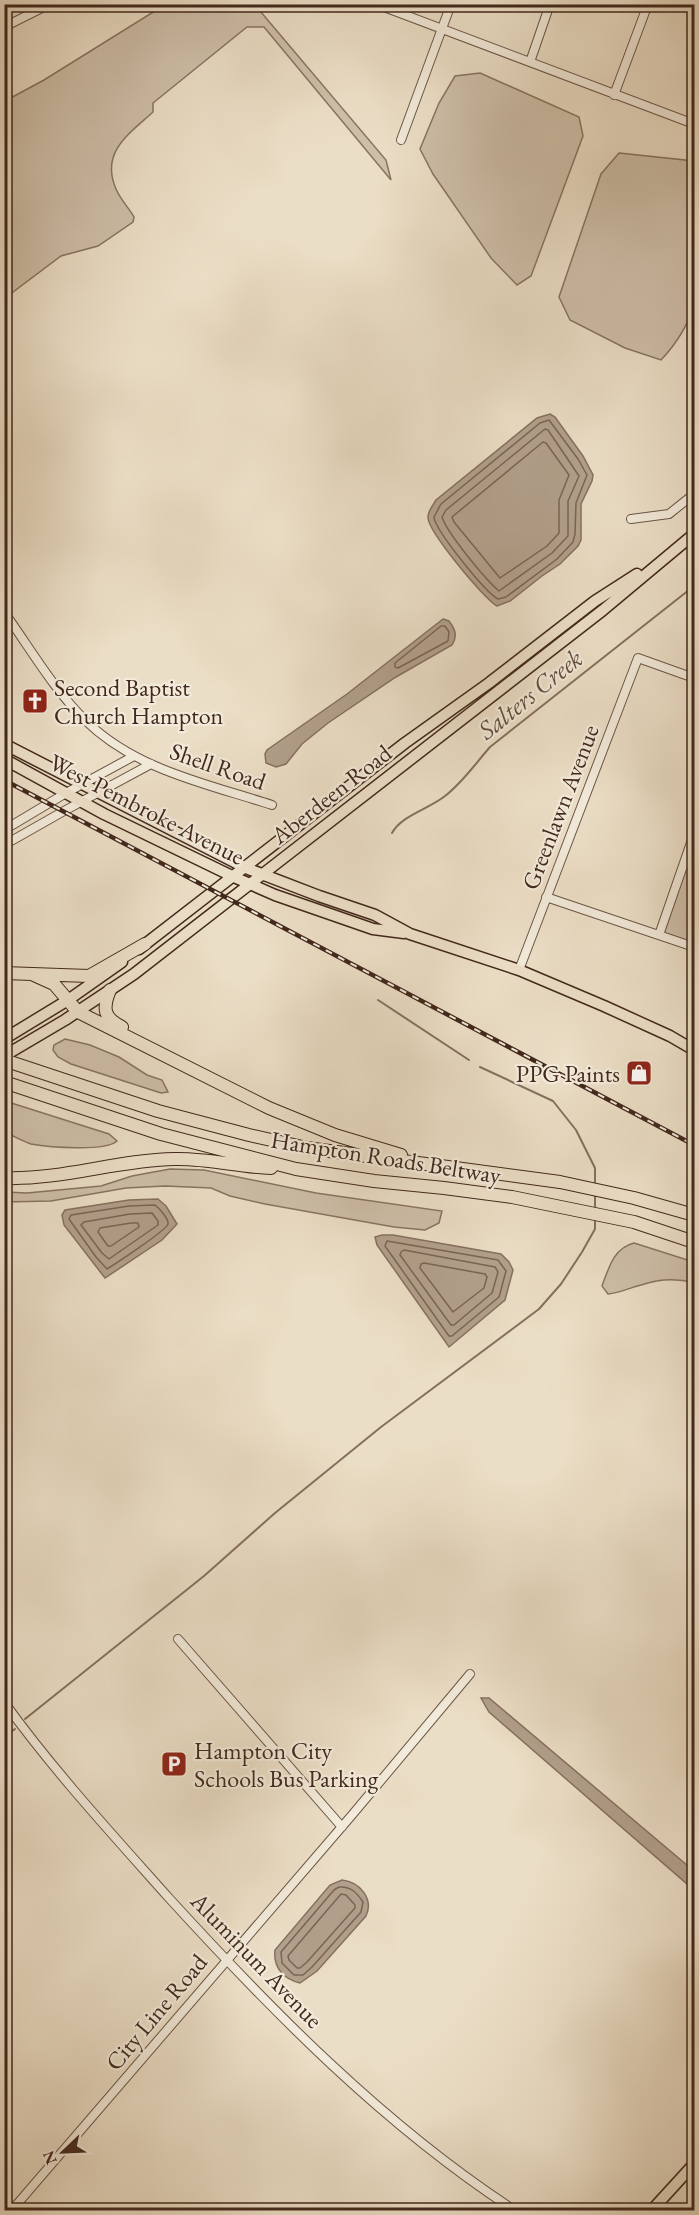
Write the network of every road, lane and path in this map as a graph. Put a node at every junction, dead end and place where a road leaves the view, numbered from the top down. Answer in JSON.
{"nodes":[{"id":1,"x":50,"y":4,"type":"edge"},
{"id":2,"x":376,"y":4,"type":"edge"},
{"id":3,"x":451,"y":4,"type":"edge"},
{"id":4,"x":550,"y":4,"type":"edge"},
{"id":5,"x":648,"y":4,"type":"edge"},
{"id":6,"x":4,"y":27,"type":"edge"},
{"id":7,"x":442,"y":29,"type":"junction"},
{"id":8,"x":530,"y":62,"type":"junction"},
{"id":9,"x":614,"y":95,"type":"junction"},
{"id":10,"x":694,"y":124,"type":"edge"},
{"id":11,"x":401,"y":140,"type":"dead end"},
{"id":12,"x":694,"y":494,"type":"edge"},
{"id":13,"x":631,"y":519,"type":"dead end"},
{"id":14,"x":694,"y":534,"type":"edge"},
{"id":15,"x":672,"y":551,"type":"junction"},
{"id":16,"x":4,"y":612,"type":"edge"},
{"id":17,"x":694,"y":678,"type":"edge"},
{"id":18,"x":4,"y":744,"type":"edge"},
{"id":19,"x":134,"y":756,"type":"junction"},
{"id":20,"x":4,"y":759,"type":"edge"},
{"id":21,"x":151,"y":764,"type":"junction"},
{"id":22,"x":84,"y":784,"type":"junction"},
{"id":23,"x":99,"y":792,"type":"junction"},
{"id":24,"x":66,"y":793,"type":"junction"},
{"id":25,"x":82,"y":801,"type":"junction"},
{"id":26,"x":272,"y":805,"type":"dead end"},
{"id":27,"x":4,"y":830,"type":"edge"},
{"id":28,"x":694,"y":834,"type":"edge"},
{"id":29,"x":4,"y":846,"type":"edge"},
{"id":30,"x":246,"y":868,"type":"junction"},
{"id":31,"x":261,"y":875,"type":"junction"},
{"id":32,"x":234,"y":877,"type":"junction"},
{"id":33,"x":250,"y":884,"type":"junction"},
{"id":34,"x":546,"y":897,"type":"junction"},
{"id":35,"x":410,"y":934,"type":"junction"},
{"id":36,"x":659,"y":935,"type":"junction"},
{"id":37,"x":145,"y":944,"type":"junction"},
{"id":38,"x":694,"y":947,"type":"edge"},
{"id":39,"x":519,"y":970,"type":"junction"},
{"id":40,"x":4,"y":973,"type":"edge"},
{"id":41,"x":34,"y":975,"type":"junction"},
{"id":42,"x":110,"y":990,"type":"junction"},
{"id":43,"x":68,"y":1000,"type":"junction"},
{"id":44,"x":78,"y":1012,"type":"junction"},
{"id":45,"x":4,"y":1039,"type":"edge"},
{"id":46,"x":694,"y":1050,"type":"edge"},
{"id":47,"x":4,"y":1058,"type":"edge"},
{"id":48,"x":193,"y":1069,"type":"junction"},
{"id":49,"x":4,"y":1082,"type":"edge"},
{"id":50,"x":430,"y":1164,"type":"junction"},
{"id":51,"x":296,"y":1169,"type":"junction"},
{"id":52,"x":4,"y":1178,"type":"edge"},
{"id":53,"x":694,"y":1215,"type":"edge"},
{"id":54,"x":694,"y":1242,"type":"edge"},
{"id":55,"x":178,"y":1639,"type":"dead end"},
{"id":56,"x":470,"y":1674,"type":"dead end"},
{"id":57,"x":4,"y":1702,"type":"edge"},
{"id":58,"x":342,"y":1827,"type":"junction"},
{"id":59,"x":226,"y":1960,"type":"junction"},
{"id":60,"x":694,"y":2164,"type":"edge"},
{"id":61,"x":12,"y":2211,"type":"edge"},
{"id":62,"x":514,"y":2211,"type":"edge"},
{"id":63,"x":652,"y":2211,"type":"edge"}],
"edges":[{"from":1,"to":6,"type":"street"},
{"from":2,"to":7,"type":"street"},
{"from":3,"to":7,"type":"street"},
{"from":4,"to":8,"type":"street"},
{"from":5,"to":9,"type":"street"},
{"from":7,"to":8,"type":"street"},
{"from":7,"to":11,"type":"street"},
{"from":8,"to":9,"type":"street"},
{"from":9,"to":10,"type":"street"},
{"from":12,"to":13,"type":"street"},
{"from":14,"to":15,"type":"main road","name":"Aberdeen Road"},
{"from":15,"to":30,"type":"main road","name":"Aberdeen Road"},
{"from":15,"to":31,"type":"main road","name":"Aberdeen Road"},
{"from":16,"to":19,"type":"street","name":"Shell Road"},
{"from":17,"to":34,"type":"street","name":"Greenlawn Avenue"},
{"from":18,"to":22,"type":"main road","name":"West Pembroke Avenue"},
{"from":19,"to":21,"type":"street","name":"Shell Road"},
{"from":19,"to":22,"type":"street"},
{"from":20,"to":24,"type":"main road","name":"West Pembroke Avenue"},
{"from":21,"to":23,"type":"street"},
{"from":21,"to":26,"type":"street","name":"Shell Road"},
{"from":22,"to":23,"type":"main road","name":"West Pembroke Avenue"},
{"from":22,"to":24,"type":"street"},
{"from":23,"to":25,"type":"street"},
{"from":23,"to":30,"type":"main road","name":"West Pembroke Avenue"},
{"from":24,"to":25,"type":"main road","name":"West Pembroke Avenue"},
{"from":24,"to":27,"type":"street"},
{"from":25,"to":29,"type":"street"},
{"from":25,"to":32,"type":"main road","name":"West Pembroke Avenue"},
{"from":28,"to":36,"type":"street"},
{"from":30,"to":31,"type":"main road","name":"West Pembroke Avenue"},
{"from":30,"to":32,"type":"main road","name":"Aberdeen Road"},
{"from":31,"to":33,"type":"main road","name":"Aberdeen Road"},
{"from":31,"to":35,"type":"main road","name":"West Pembroke Avenue"},
{"from":32,"to":33,"type":"main road","name":"West Pembroke Avenue"},
{"from":32,"to":37,"type":"main road","name":"Aberdeen Road"},
{"from":33,"to":35,"type":"main road","name":"West Pembroke Avenue"},
{"from":33,"to":42,"type":"main road","name":"Aberdeen Road"},
{"from":34,"to":36,"type":"street"},
{"from":34,"to":39,"type":"street","name":"Greenlawn Avenue"},
{"from":35,"to":39,"type":"main road","name":"West Pembroke Avenue"},
{"from":36,"to":38,"type":"street"},
{"from":37,"to":41,"type":"highway"},
{"from":37,"to":43,"type":"main road","name":"Aberdeen Road"},
{"from":39,"to":46,"type":"main road","name":"West Pembroke Avenue"},
{"from":40,"to":41,"type":"highway"},
{"from":41,"to":43,"type":"highway"},
{"from":42,"to":44,"type":"main road","name":"Aberdeen Road"},
{"from":42,"to":48,"type":"highway"},
{"from":43,"to":44,"type":"highway"},
{"from":43,"to":45,"type":"main road","name":"Aberdeen Road"},
{"from":44,"to":47,"type":"main road","name":"Aberdeen Road"},
{"from":44,"to":48,"type":"highway"},
{"from":47,"to":50,"type":"highway","name":"Hampton Roads Beltway"},
{"from":48,"to":50,"type":"highway"},
{"from":49,"to":51,"type":"highway","name":"Hampton Roads Beltway"},
{"from":50,"to":53,"type":"highway","name":"Hampton Roads Beltway"},
{"from":51,"to":52,"type":"highway"},
{"from":51,"to":54,"type":"highway","name":"Hampton Roads Beltway"},
{"from":55,"to":58,"type":"street"},
{"from":56,"to":58,"type":"street","name":"City Line Road"},
{"from":57,"to":59,"type":"street","name":"Aluminum Avenue"},
{"from":58,"to":59,"type":"street","name":"City Line Road"},
{"from":59,"to":61,"type":"street","name":"City Line Road"},
{"from":59,"to":62,"type":"street","name":"Aluminum Avenue"},
{"from":60,"to":63,"type":"main road"}]}
